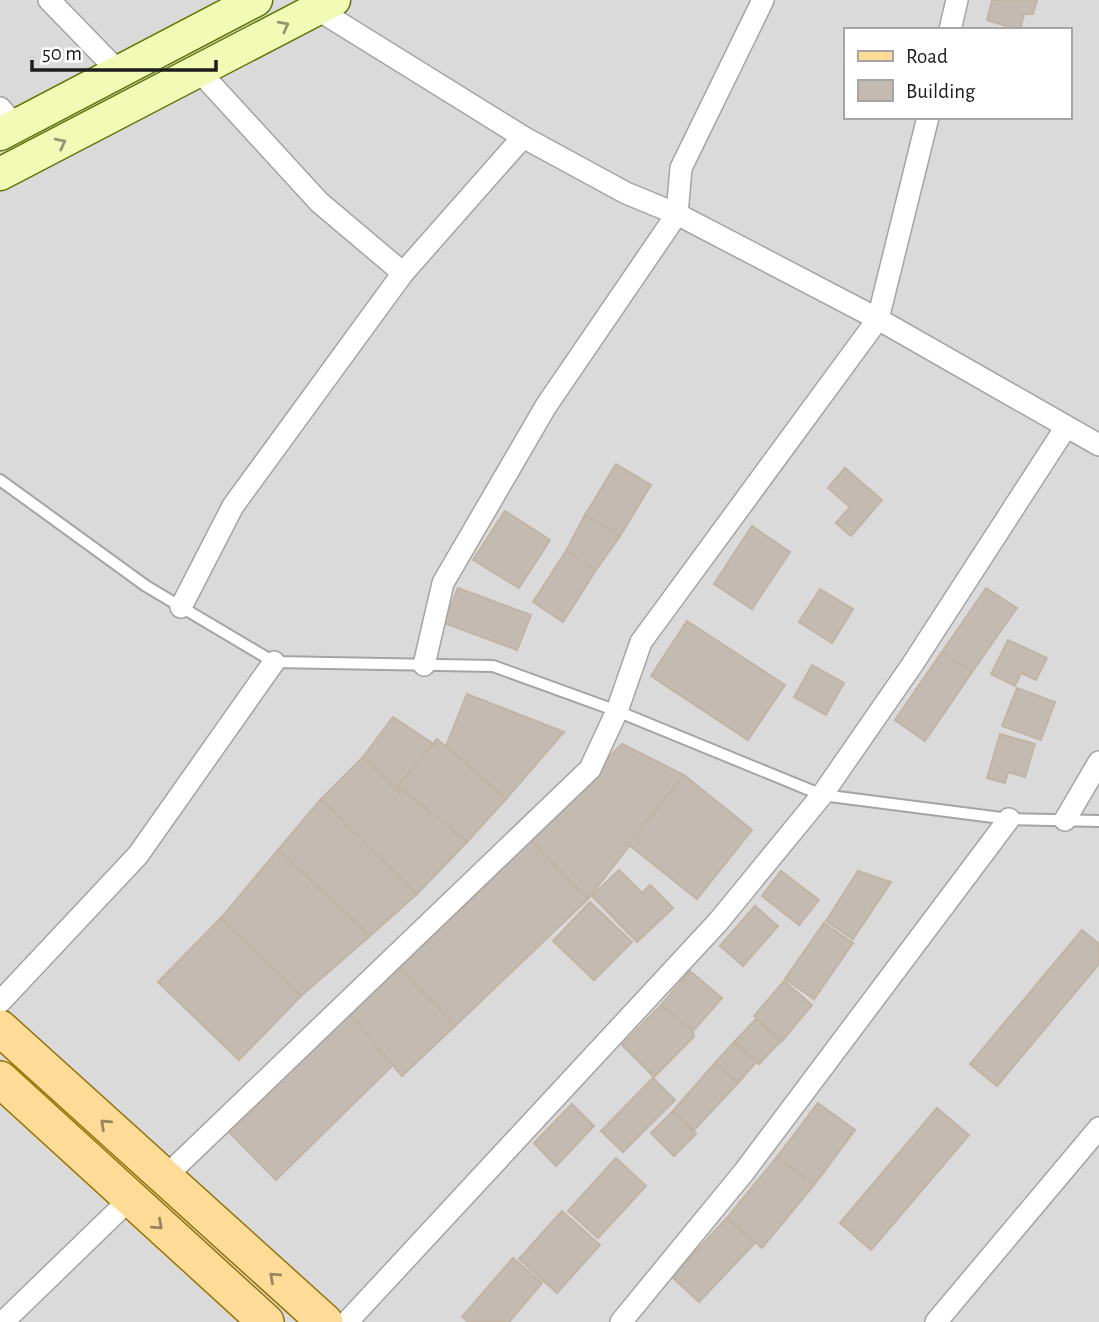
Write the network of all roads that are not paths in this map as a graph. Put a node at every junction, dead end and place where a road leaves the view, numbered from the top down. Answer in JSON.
{"nodes":[{"id":1,"x":49,"y":0,"type":"edge"},
{"id":2,"x":256,"y":0,"type":"edge"},
{"id":3,"x":763,"y":0,"type":"edge"},
{"id":4,"x":957,"y":0,"type":"edge"},
{"id":5,"x":325,"y":4,"type":"edge"},
{"id":6,"x":950,"y":28,"type":"edge"},
{"id":7,"x":199,"y":71,"type":"junction"},
{"id":8,"x":119,"y":72,"type":"junction"},
{"id":9,"x":928,"y":119,"type":"edge"},
{"id":10,"x":5,"y":123,"type":"edge"},
{"id":11,"x":523,"y":136,"type":"junction"},
{"id":12,"x":0,"y":174,"type":"edge"},
{"id":13,"x":677,"y":214,"type":"junction"},
{"id":14,"x":403,"y":273,"type":"junction"},
{"id":15,"x":878,"y":318,"type":"junction"},
{"id":16,"x":1066,"y":427,"type":"junction"},
{"id":17,"x":1099,"y":445,"type":"edge"},
{"id":18,"x":0,"y":480,"type":"edge"},
{"id":19,"x":181,"y":607,"type":"junction"},
{"id":20,"x":274,"y":662,"type":"junction"},
{"id":21,"x":424,"y":665,"type":"junction"},
{"id":22,"x":617,"y":711,"type":"junction"},
{"id":23,"x":1099,"y":762,"type":"edge"},
{"id":24,"x":822,"y":794,"type":"junction"},
{"id":25,"x":1009,"y":819,"type":"junction"},
{"id":26,"x":1065,"y":820,"type":"junction"},
{"id":27,"x":1099,"y":821,"type":"edge"},
{"id":28,"x":0,"y":1002,"type":"edge"},
{"id":29,"x":0,"y":1028,"type":"edge"},
{"id":30,"x":0,"y":1079,"type":"edge"},
{"id":31,"x":1099,"y":1128,"type":"edge"},
{"id":32,"x":164,"y":1178,"type":"junction"},
{"id":33,"x":130,"y":1199,"type":"junction"},
{"id":34,"x":3,"y":1322,"type":"edge"},
{"id":35,"x":265,"y":1322,"type":"edge"},
{"id":36,"x":325,"y":1322,"type":"edge"},
{"id":37,"x":348,"y":1322,"type":"edge"},
{"id":38,"x":621,"y":1322,"type":"edge"},
{"id":39,"x":936,"y":1322,"type":"edge"}],
"edges":[{"from":1,"to":8,"type":"street"},
{"from":2,"to":8,"type":"main road"},
{"from":3,"to":13,"type":"street"},
{"from":4,"to":6,"type":"street"},
{"from":7,"to":5,"type":"main road","one_way":true},
{"from":5,"to":11,"type":"street"},
{"from":12,"to":7,"type":"main road","one_way":true},
{"from":7,"to":14,"type":"street"},
{"from":8,"to":10,"type":"main road"},
{"from":9,"to":15,"type":"street"},
{"from":11,"to":13,"type":"street"},
{"from":11,"to":14,"type":"street"},
{"from":13,"to":15,"type":"street"},
{"from":13,"to":21,"type":"street"},
{"from":14,"to":19,"type":"street"},
{"from":15,"to":16,"type":"street"},
{"from":15,"to":22,"type":"street"},
{"from":16,"to":17,"type":"street"},
{"from":16,"to":24,"type":"street"},
{"from":18,"to":19,"type":"lane"},
{"from":19,"to":20,"type":"lane"},
{"from":20,"to":21,"type":"lane"},
{"from":20,"to":28,"type":"street"},
{"from":21,"to":22,"type":"lane"},
{"from":22,"to":24,"type":"lane"},
{"from":22,"to":32,"type":"street"},
{"from":23,"to":26,"type":"street"},
{"from":24,"to":25,"type":"lane"},
{"from":24,"to":37,"type":"street"},
{"from":25,"to":26,"type":"lane"},
{"from":25,"to":38,"type":"street"},
{"from":26,"to":27,"type":"lane"},
{"from":32,"to":29,"type":"main road","one_way":true},
{"from":30,"to":33,"type":"main road"},
{"from":31,"to":39,"type":"street"},
{"from":36,"to":32,"type":"main road","one_way":true},
{"from":33,"to":34,"type":"street"},
{"from":33,"to":35,"type":"main road","one_way":true}]}
